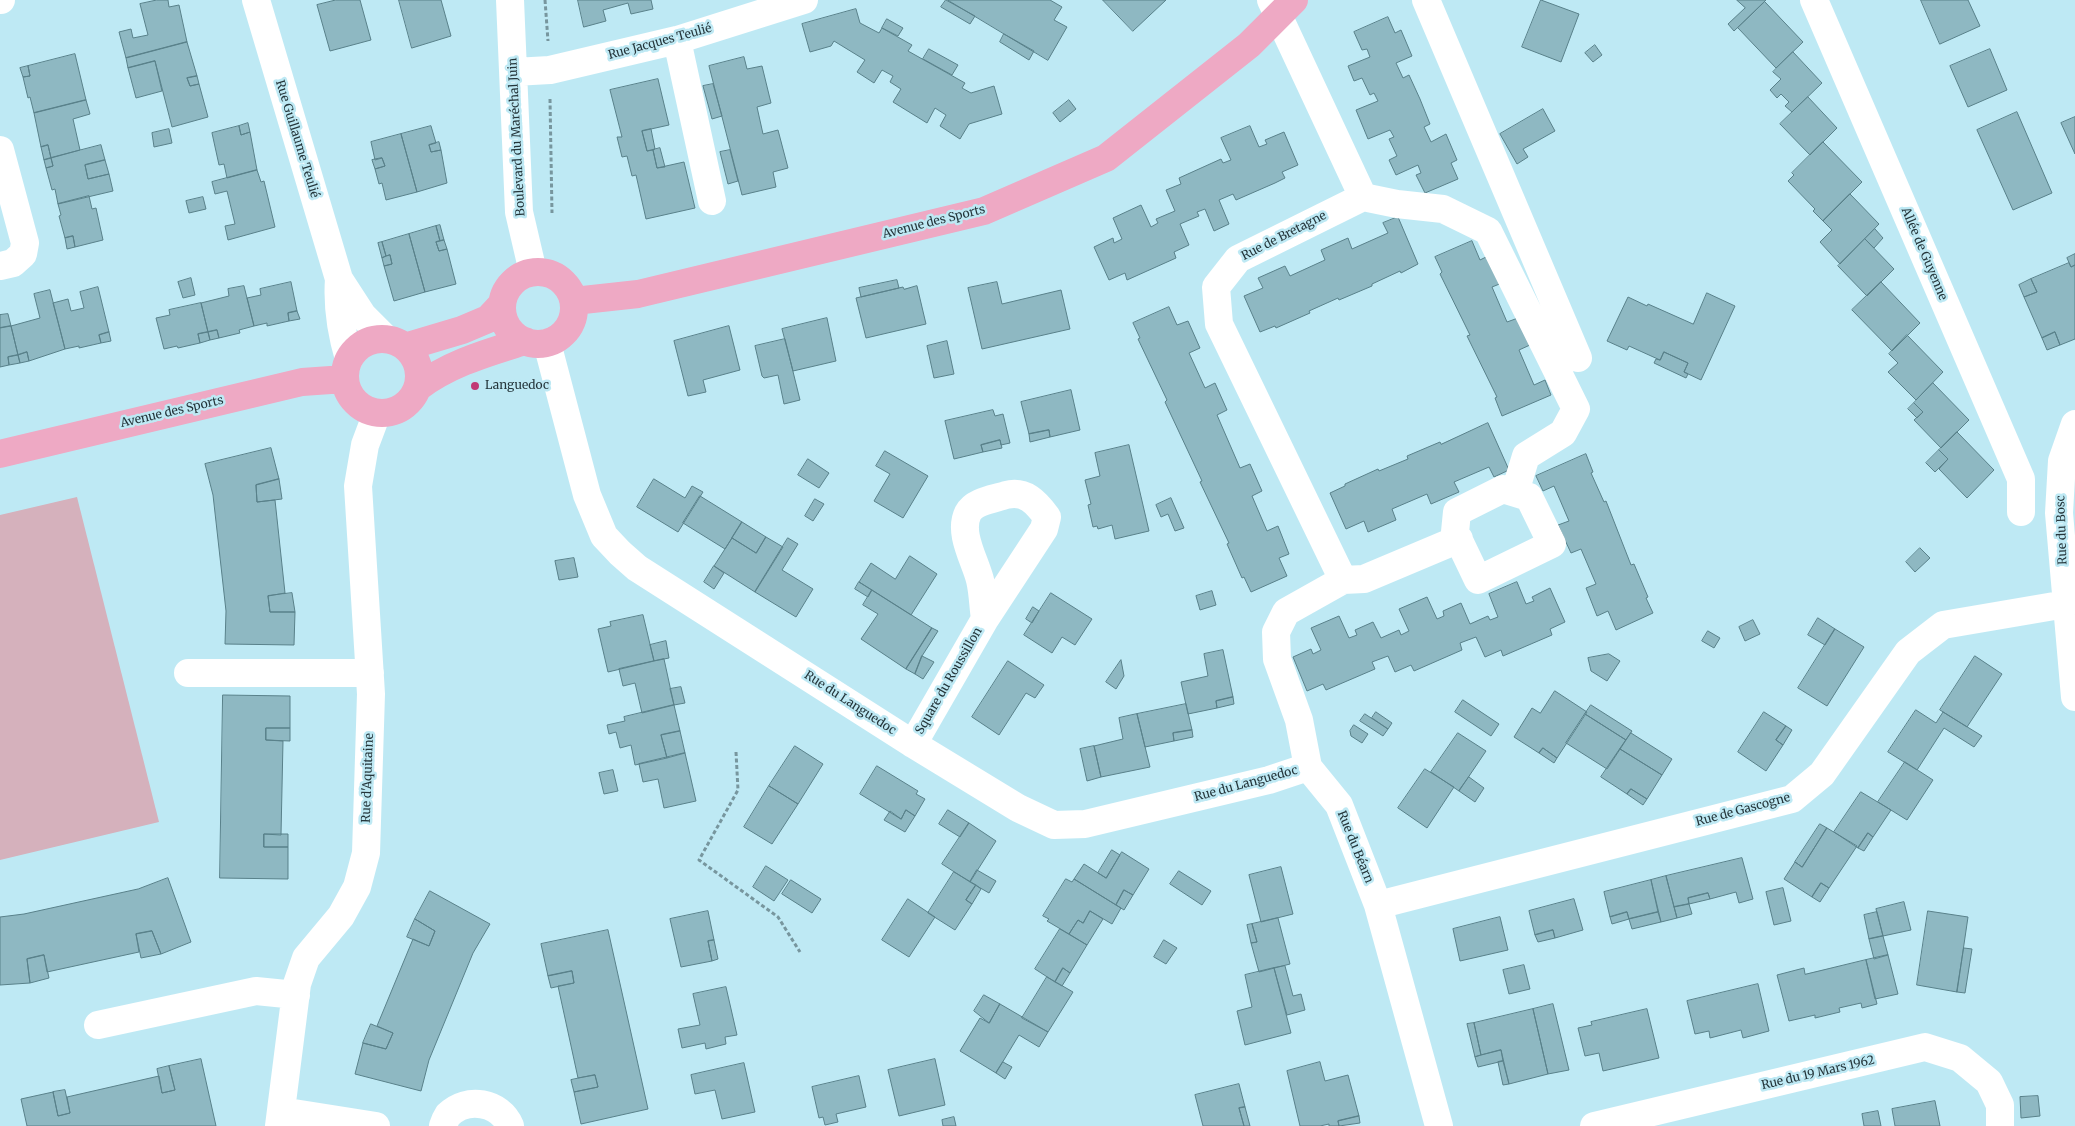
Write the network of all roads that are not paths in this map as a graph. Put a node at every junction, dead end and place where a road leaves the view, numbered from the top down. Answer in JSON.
{"nodes":[{"id":1,"x":256,"y":0,"type":"edge"},
{"id":2,"x":510,"y":0,"type":"edge"},
{"id":3,"x":804,"y":0,"type":"edge"},
{"id":4,"x":1426,"y":0,"type":"edge"},
{"id":5,"x":1814,"y":0,"type":"edge"},
{"id":6,"x":1281,"y":5,"type":"edge"},
{"id":7,"x":677,"y":40,"type":"junction"},
{"id":8,"x":514,"y":72,"type":"junction"},
{"id":9,"x":0,"y":150,"type":"edge"},
{"id":10,"x":1363,"y":197,"type":"junction"},
{"id":11,"x":712,"y":201,"type":"dead end"},
{"id":12,"x":0,"y":266,"type":"edge"},
{"id":13,"x":533,"y":272,"type":"junction"},
{"id":14,"x":339,"y":279,"type":"junction"},
{"id":15,"x":574,"y":301,"type":"junction"},
{"id":16,"x":502,"y":304,"type":"junction"},
{"id":17,"x":536,"y":342,"type":"junction"},
{"id":18,"x":396,"y":343,"type":"junction"},
{"id":19,"x":1578,"y":358,"type":"dead end"},
{"id":20,"x":347,"y":369,"type":"junction"},
{"id":21,"x":418,"y":388,"type":"junction"},
{"id":22,"x":377,"y":413,"type":"junction"},
{"id":23,"x":2075,"y":424,"type":"edge"},
{"id":24,"x":0,"y":454,"type":"edge"},
{"id":25,"x":1515,"y":492,"type":"junction"},
{"id":26,"x":2021,"y":512,"type":"dead end"},
{"id":27,"x":1458,"y":540,"type":"junction"},
{"id":28,"x":1343,"y":580,"type":"junction"},
{"id":29,"x":2066,"y":604,"type":"junction"},
{"id":30,"x":985,"y":619,"type":"dead end"},
{"id":31,"x":188,"y":673,"type":"dead end"},
{"id":32,"x":370,"y":674,"type":"junction"},
{"id":33,"x":2075,"y":697,"type":"edge"},
{"id":34,"x":913,"y":744,"type":"junction"},
{"id":35,"x":1308,"y":768,"type":"junction"},
{"id":36,"x":1378,"y":905,"type":"junction"},
{"id":37,"x":296,"y":995,"type":"junction"},
{"id":38,"x":98,"y":1025,"type":"dead end"},
{"id":39,"x":280,"y":1119,"type":"edge"},
{"id":40,"x":376,"y":1126,"type":"edge"},
{"id":41,"x":443,"y":1126,"type":"edge"},
{"id":42,"x":510,"y":1126,"type":"edge"},
{"id":43,"x":1439,"y":1126,"type":"edge"},
{"id":44,"x":1594,"y":1126,"type":"edge"},
{"id":45,"x":2000,"y":1126,"type":"edge"}],
"edges":[{"from":1,"to":14,"type":"street","name":"Rue Guillaume Teulié"},
{"from":2,"to":8,"type":"street","name":"Boulevard du Maréchal Juin"},
{"from":3,"to":7,"type":"street","name":"Rue Jacques Teulié"},
{"from":4,"to":19,"type":"street"},
{"from":5,"to":26,"type":"street","name":"Allée de Guyenne"},
{"from":6,"to":10,"type":"street"},
{"from":6,"to":15,"type":"main road","name":"Avenue des Sports"},
{"from":7,"to":8,"type":"street","name":"Rue Jacques Teulié"},
{"from":7,"to":11,"type":"street"},
{"from":8,"to":13,"type":"street","name":"Boulevard du Maréchal Juin"},
{"from":9,"to":12,"type":"street"},
{"from":10,"to":25,"type":"street"},
{"from":10,"to":28,"type":"street","name":"Rue de Bretagne"},
{"from":13,"to":15,"type":"main road"},
{"from":13,"to":16,"type":"main road"},
{"from":14,"to":18,"type":"street","name":"Rue Guillaume Teulié"},
{"from":14,"to":20,"type":"street","name":"Rue Guillaume Teulié"},
{"from":15,"to":17,"type":"main road"},
{"from":16,"to":17,"type":"main road"},
{"from":16,"to":18,"type":"main road"},
{"from":17,"to":21,"type":"main road"},
{"from":17,"to":34,"type":"street","name":"Rue du Languedoc"},
{"from":18,"to":20,"type":"main road"},
{"from":18,"to":21,"type":"main road"},
{"from":20,"to":22,"type":"main road"},
{"from":20,"to":24,"type":"main road","name":"Avenue des Sports"},
{"from":21,"to":22,"type":"main road"},
{"from":22,"to":32,"type":"street","name":"Rue d'Aquitaine"},
{"from":23,"to":29,"type":"street","name":"Rue du Bosc"},
{"from":25,"to":27,"type":"street"},
{"from":25,"to":27,"type":"street"},
{"from":27,"to":28,"type":"street"},
{"from":28,"to":35,"type":"street","name":"Rue du Béarn"},
{"from":29,"to":33,"type":"street","name":"Rue du Bosc"},
{"from":29,"to":36,"type":"street","name":"Rue de Gascogne"},
{"from":30,"to":34,"type":"street","name":"Square du Roussillon"},
{"from":31,"to":32,"type":"street"},
{"from":32,"to":37,"type":"street","name":"Rue d'Aquitaine"},
{"from":34,"to":35,"type":"street","name":"Rue du Languedoc"},
{"from":35,"to":36,"type":"street","name":"Rue du Béarn"},
{"from":36,"to":43,"type":"street","name":"Rue du Béarn"},
{"from":37,"to":38,"type":"street"},
{"from":37,"to":39,"type":"street","name":"Rue d'Aquitaine"},
{"from":39,"to":40,"type":"street"},
{"from":41,"to":42,"type":"street"},
{"from":44,"to":45,"type":"street","name":"Rue du 19 Mars 1962"}]}
